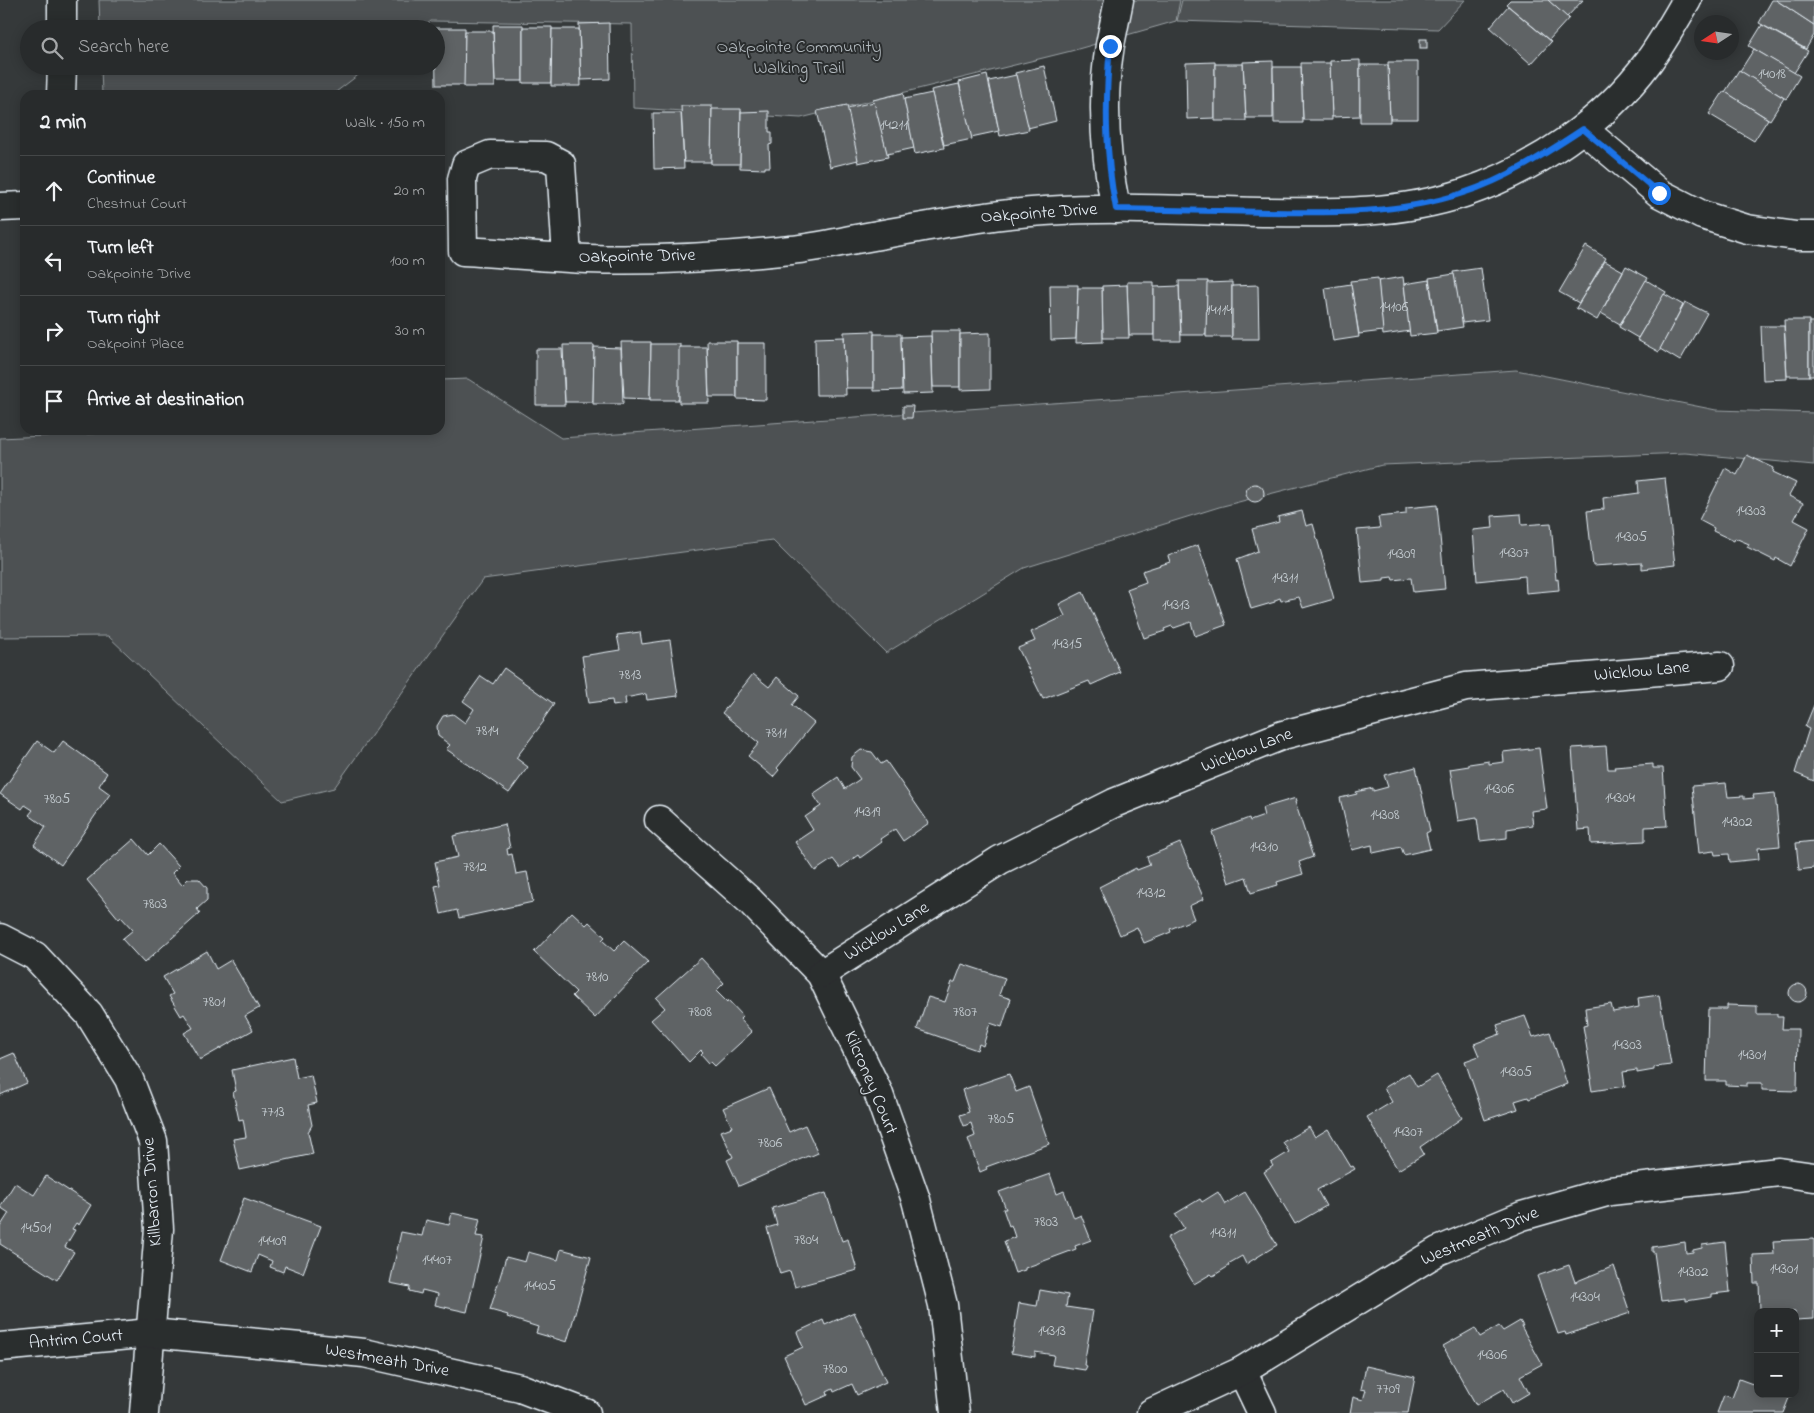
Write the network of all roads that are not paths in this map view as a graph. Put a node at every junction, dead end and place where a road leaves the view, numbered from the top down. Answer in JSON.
{"nodes":[{"id":1,"x":62,"y":0,"type":"edge"},
{"id":2,"x":1119,"y":0,"type":"edge"},
{"id":3,"x":1687,"y":0,"type":"edge"},
{"id":4,"x":62,"y":20,"type":"edge"},
{"id":5,"x":62,"y":75,"type":"edge"},
{"id":6,"x":61,"y":90,"type":"edge"},
{"id":7,"x":1583,"y":129,"type":"junction"},
{"id":8,"x":20,"y":206,"type":"edge"},
{"id":9,"x":0,"y":207,"type":"edge"},
{"id":10,"x":1116,"y":209,"type":"junction"},
{"id":11,"x":1814,"y":236,"type":"edge"},
{"id":12,"x":567,"y":257,"type":"junction"},
{"id":13,"x":1720,"y":666,"type":"dead end"},
{"id":14,"x":659,"y":820,"type":"dead end"},
{"id":15,"x":0,"y":938,"type":"edge"},
{"id":16,"x":821,"y":974,"type":"junction"},
{"id":17,"x":1814,"y":1177,"type":"edge"},
{"id":18,"x":151,"y":1333,"type":"junction"},
{"id":19,"x":0,"y":1347,"type":"edge"},
{"id":20,"x":1242,"y":1372,"type":"junction"},
{"id":21,"x":144,"y":1413,"type":"edge"},
{"id":22,"x":586,"y":1413,"type":"edge"},
{"id":23,"x":955,"y":1413,"type":"edge"},
{"id":24,"x":1151,"y":1413,"type":"edge"},
{"id":25,"x":1262,"y":1413,"type":"edge"}],
"edges":[{"from":1,"to":4,"type":"street"},
{"from":2,"to":10,"type":"street"},
{"from":3,"to":7,"type":"street","name":"Oakpointe Drive"},
{"from":5,"to":6,"type":"street"},
{"from":7,"to":10,"type":"street","name":"Oakpointe Drive"},
{"from":7,"to":11,"type":"street"},
{"from":8,"to":9,"type":"street"},
{"from":10,"to":12,"type":"street","name":"Oakpointe Drive"},
{"from":12,"to":12,"type":"street","name":"Oakpointe Drive"},
{"from":13,"to":16,"type":"street","name":"Wicklow Lane"},
{"from":14,"to":16,"type":"street","name":"Kilcroney Court"},
{"from":15,"to":18,"type":"street","name":"Killbarron Drive"},
{"from":16,"to":23,"type":"street","name":"Kilcroney Court"},
{"from":17,"to":20,"type":"street","name":"Westmeath Drive"},
{"from":18,"to":19,"type":"street","name":"Antrim Court"},
{"from":18,"to":21,"type":"street","name":"Killbarron Drive"},
{"from":18,"to":22,"type":"street","name":"Westmeath Drive"},
{"from":20,"to":24,"type":"street","name":"Westmeath Drive"},
{"from":20,"to":25,"type":"street"}]}
